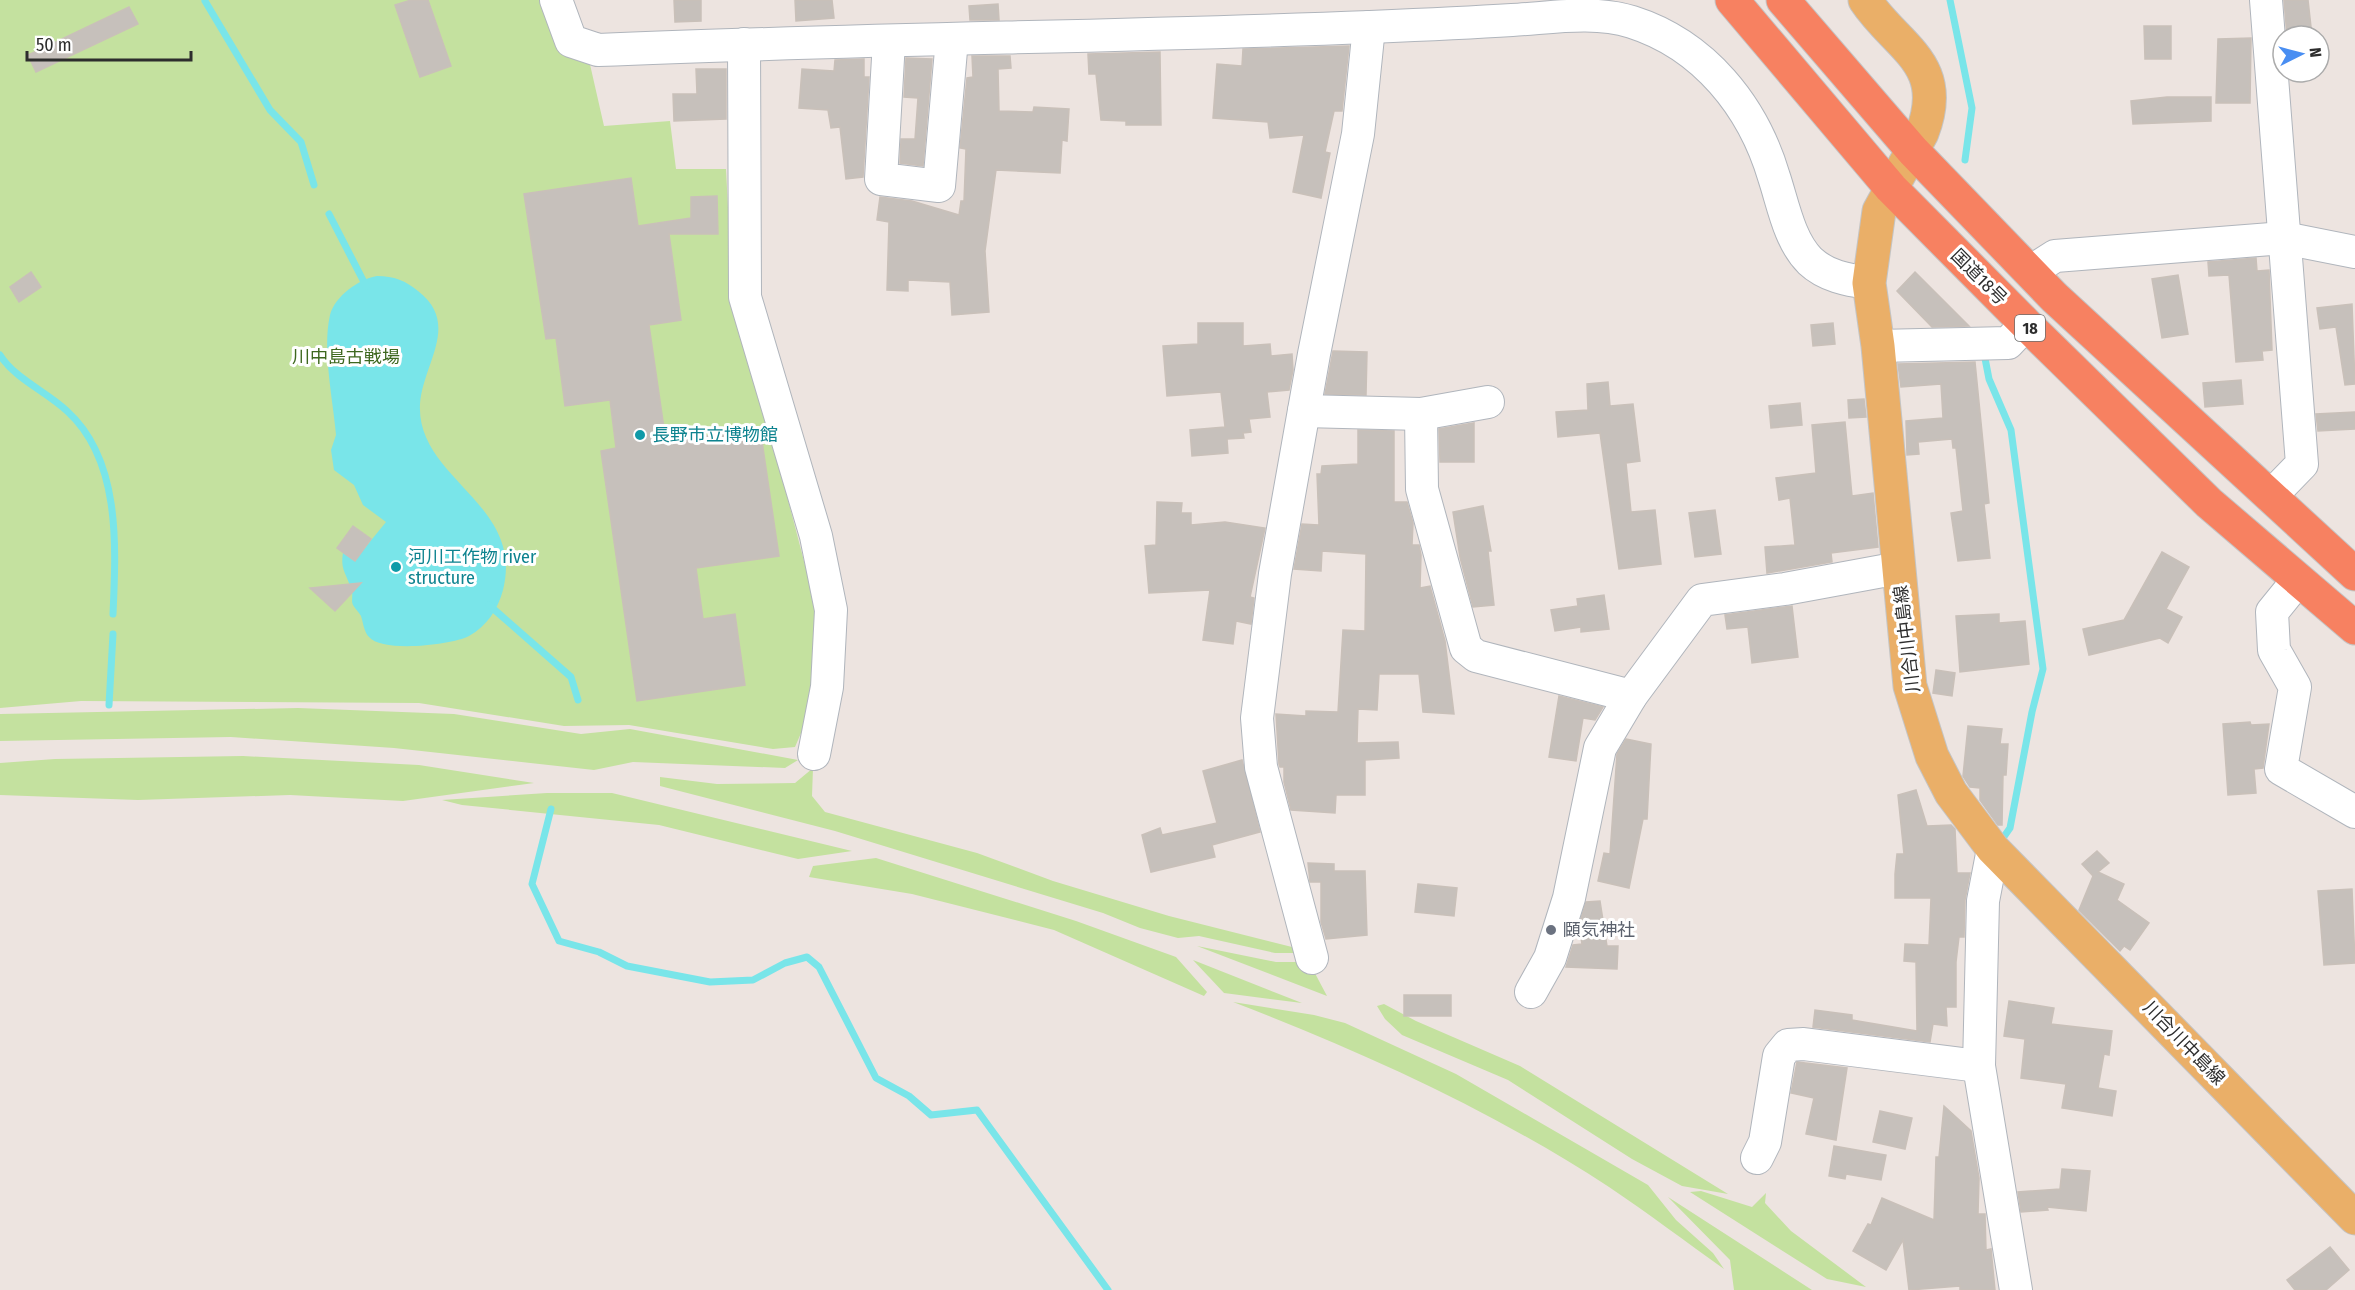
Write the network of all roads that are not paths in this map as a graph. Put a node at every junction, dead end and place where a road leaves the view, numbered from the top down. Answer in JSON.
{"nodes":[{"id":1,"x":556,"y":0,"type":"edge"},
{"id":2,"x":1732,"y":0,"type":"edge"},
{"id":3,"x":1783,"y":0,"type":"edge"},
{"id":4,"x":1865,"y":0,"type":"edge"},
{"id":5,"x":2266,"y":0,"type":"edge"},
{"id":6,"x":1467,"y":11,"type":"edge"},
{"id":7,"x":1369,"y":27,"type":"junction"},
{"id":8,"x":952,"y":39,"type":"junction"},
{"id":9,"x":889,"y":41,"type":"junction"},
{"id":10,"x":744,"y":44,"type":"junction"},
{"id":11,"x":1913,"y":151,"type":"junction"},
{"id":12,"x":1891,"y":188,"type":"junction"},
{"id":13,"x":2284,"y":238,"type":"junction"},
{"id":14,"x":2355,"y":252,"type":"edge"},
{"id":15,"x":2030,"y":272,"type":"junction"},
{"id":16,"x":1869,"y":283,"type":"junction"},
{"id":17,"x":2026,"y":324,"type":"junction"},
{"id":18,"x":1878,"y":346,"type":"junction"},
{"id":19,"x":1488,"y":402,"type":"dead end"},
{"id":20,"x":1304,"y":411,"type":"junction"},
{"id":21,"x":1421,"y":414,"type":"junction"},
{"id":22,"x":2271,"y":496,"type":"junction"},
{"id":23,"x":1899,"y":568,"type":"junction"},
{"id":24,"x":2355,"y":574,"type":"edge"},
{"id":25,"x":2298,"y":580,"type":"junction"},
{"id":26,"x":2355,"y":628,"type":"edge"},
{"id":27,"x":1631,"y":696,"type":"junction"},
{"id":28,"x":814,"y":754,"type":"dead end"},
{"id":29,"x":2355,"y":812,"type":"edge"},
{"id":30,"x":1993,"y":849,"type":"junction"},
{"id":31,"x":1312,"y":958,"type":"dead end"},
{"id":32,"x":1531,"y":992,"type":"dead end"},
{"id":33,"x":1979,"y":1066,"type":"junction"},
{"id":34,"x":1757,"y":1158,"type":"dead end"},
{"id":35,"x":2355,"y":1218,"type":"edge"},
{"id":36,"x":2016,"y":1290,"type":"edge"}],
"edges":[{"from":1,"to":10,"type":"street"},
{"from":2,"to":12,"type":"highway","name":"国道18号","number":"18"},
{"from":3,"to":11,"type":"highway","number":"18"},
{"from":4,"to":11,"type":"main road","name":"川合川中島線"},
{"from":5,"to":13,"type":"street"},
{"from":6,"to":7,"type":"street"},
{"from":6,"to":16,"type":"street"},
{"from":7,"to":8,"type":"street"},
{"from":7,"to":20,"type":"street"},
{"from":8,"to":9,"type":"street"},
{"from":8,"to":9,"type":"street"},
{"from":9,"to":10,"type":"street"},
{"from":10,"to":28,"type":"street"},
{"from":11,"to":12,"type":"main road","name":"川合川中島線"},
{"from":11,"to":15,"type":"highway","number":"18"},
{"from":12,"to":16,"type":"main road","name":"川合川中島線"},
{"from":12,"to":17,"type":"highway","name":"国道18号","number":"18"},
{"from":13,"to":14,"type":"street"},
{"from":13,"to":15,"type":"street"},
{"from":13,"to":22,"type":"street"},
{"from":15,"to":22,"type":"highway","number":"18"},
{"from":16,"to":18,"type":"main road","name":"川合川中島線"},
{"from":17,"to":18,"type":"street"},
{"from":17,"to":25,"type":"highway","name":"国道18号","number":"18"},
{"from":18,"to":23,"type":"main road","name":"川合川中島線"},
{"from":19,"to":21,"type":"street"},
{"from":20,"to":21,"type":"street"},
{"from":20,"to":31,"type":"street"},
{"from":21,"to":27,"type":"street"},
{"from":22,"to":24,"type":"highway","number":"18"},
{"from":23,"to":27,"type":"street"},
{"from":23,"to":30,"type":"main road","name":"川合川中島線"},
{"from":25,"to":26,"type":"highway","name":"国道18号","number":"18"},
{"from":25,"to":29,"type":"street"},
{"from":27,"to":32,"type":"street"},
{"from":30,"to":33,"type":"street"},
{"from":30,"to":35,"type":"main road","name":"川合川中島線"},
{"from":33,"to":34,"type":"street"},
{"from":33,"to":36,"type":"street"}]}
